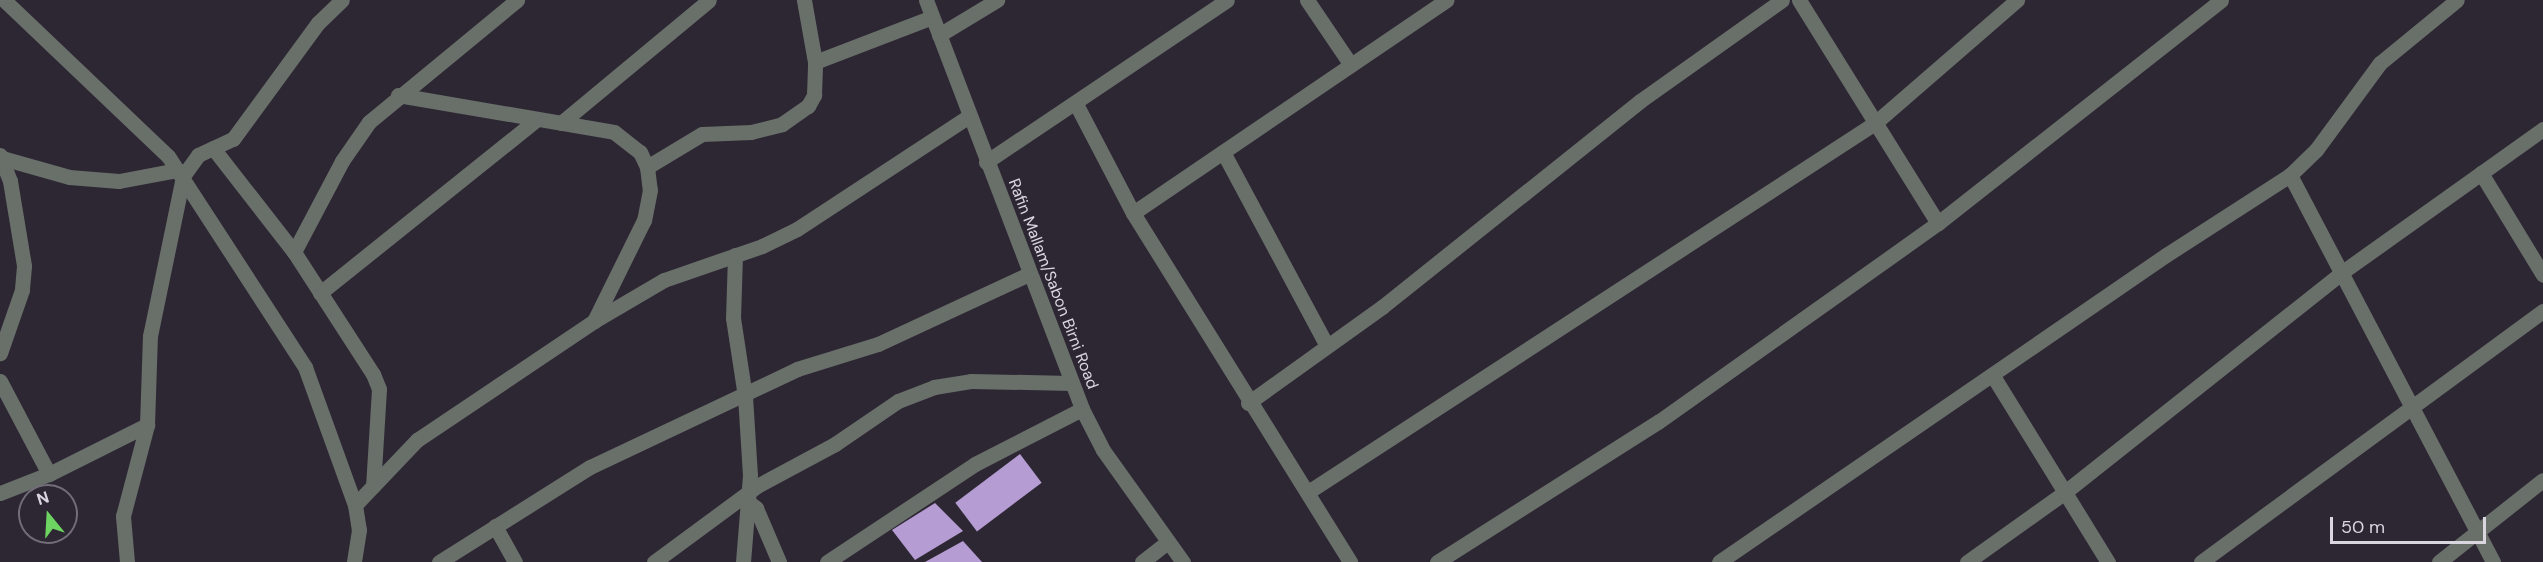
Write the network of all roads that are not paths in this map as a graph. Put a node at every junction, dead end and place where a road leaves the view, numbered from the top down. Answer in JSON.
{"nodes":[{"id":1,"x":4,"y":0,"type":"edge"},
{"id":2,"x":342,"y":0,"type":"edge"},
{"id":3,"x":517,"y":0,"type":"edge"},
{"id":4,"x":709,"y":0,"type":"edge"},
{"id":5,"x":804,"y":0,"type":"edge"},
{"id":6,"x":926,"y":0,"type":"edge"},
{"id":7,"x":997,"y":0,"type":"edge"},
{"id":8,"x":1227,"y":0,"type":"edge"},
{"id":9,"x":1307,"y":0,"type":"edge"},
{"id":10,"x":1446,"y":0,"type":"edge"},
{"id":11,"x":1782,"y":0,"type":"edge"},
{"id":12,"x":1799,"y":0,"type":"edge"},
{"id":13,"x":2017,"y":0,"type":"edge"},
{"id":14,"x":2221,"y":0,"type":"edge"},
{"id":15,"x":2457,"y":0,"type":"edge"},
{"id":16,"x":932,"y":17,"type":"junction"},
{"id":17,"x":939,"y":35,"type":"junction"},
{"id":18,"x":815,"y":62,"type":"junction"},
{"id":19,"x":1351,"y":65,"type":"junction"},
{"id":20,"x":398,"y":95,"type":"junction"},
{"id":21,"x":1076,"y":104,"type":"junction"},
{"id":22,"x":969,"y":116,"type":"junction"},
{"id":23,"x":537,"y":119,"type":"junction"},
{"id":24,"x":561,"y":123,"type":"junction"},
{"id":25,"x":1875,"y":123,"type":"junction"},
{"id":26,"x":2543,"y":129,"type":"edge"},
{"id":27,"x":213,"y":148,"type":"junction"},
{"id":28,"x":1223,"y":152,"type":"junction"},
{"id":29,"x":1,"y":157,"type":"edge"},
{"id":30,"x":986,"y":162,"type":"junction"},
{"id":31,"x":647,"y":167,"type":"junction"},
{"id":32,"x":181,"y":173,"type":"junction"},
{"id":33,"x":2481,"y":173,"type":"junction"},
{"id":34,"x":2290,"y":175,"type":"junction"},
{"id":35,"x":1133,"y":213,"type":"junction"},
{"id":36,"x":1938,"y":223,"type":"junction"},
{"id":37,"x":294,"y":252,"type":"junction"},
{"id":38,"x":735,"y":255,"type":"junction"},
{"id":39,"x":2341,"y":273,"type":"junction"},
{"id":40,"x":1029,"y":274,"type":"junction"},
{"id":41,"x":2543,"y":275,"type":"edge"},
{"id":42,"x":320,"y":293,"type":"junction"},
{"id":43,"x":2543,"y":311,"type":"edge"},
{"id":44,"x":594,"y":321,"type":"junction"},
{"id":45,"x":1328,"y":346,"type":"junction"},
{"id":46,"x":0,"y":353,"type":"edge"},
{"id":47,"x":1992,"y":376,"type":"junction"},
{"id":48,"x":0,"y":381,"type":"edge"},
{"id":49,"x":1071,"y":383,"type":"junction"},
{"id":50,"x":745,"y":396,"type":"junction"},
{"id":51,"x":1248,"y":403,"type":"junction"},
{"id":52,"x":2411,"y":405,"type":"junction"},
{"id":53,"x":1082,"y":409,"type":"junction"},
{"id":54,"x":147,"y":425,"type":"junction"},
{"id":55,"x":49,"y":474,"type":"junction"},
{"id":56,"x":2543,"y":480,"type":"edge"},
{"id":57,"x":373,"y":486,"type":"junction"},
{"id":58,"x":1308,"y":492,"type":"junction"},
{"id":59,"x":2065,"y":492,"type":"junction"},
{"id":60,"x":0,"y":493,"type":"edge"},
{"id":61,"x":746,"y":497,"type":"junction"},
{"id":62,"x":355,"y":505,"type":"junction"},
{"id":63,"x":495,"y":526,"type":"junction"},
{"id":64,"x":2476,"y":530,"type":"junction"},
{"id":65,"x":1168,"y":542,"type":"junction"},
{"id":66,"x":127,"y":562,"type":"edge"},
{"id":67,"x":354,"y":562,"type":"edge"},
{"id":68,"x":439,"y":562,"type":"edge"},
{"id":69,"x":515,"y":562,"type":"edge"},
{"id":70,"x":654,"y":562,"type":"edge"},
{"id":71,"x":743,"y":562,"type":"edge"},
{"id":72,"x":779,"y":562,"type":"edge"},
{"id":73,"x":827,"y":562,"type":"edge"},
{"id":74,"x":1142,"y":562,"type":"edge"},
{"id":75,"x":1183,"y":562,"type":"edge"},
{"id":76,"x":1350,"y":562,"type":"edge"},
{"id":77,"x":1437,"y":562,"type":"edge"},
{"id":78,"x":1719,"y":562,"type":"edge"},
{"id":79,"x":1966,"y":562,"type":"edge"},
{"id":80,"x":2108,"y":562,"type":"edge"},
{"id":81,"x":2201,"y":562,"type":"edge"},
{"id":82,"x":2439,"y":562,"type":"edge"},
{"id":83,"x":2493,"y":562,"type":"edge"}],
"edges":[{"from":1,"to":32,"type":"street"},
{"from":2,"to":27,"type":"street"},
{"from":3,"to":20,"type":"street"},
{"from":4,"to":24,"type":"street"},
{"from":5,"to":18,"type":"street"},
{"from":6,"to":16,"type":"street","name":"Rafin Mallam/Sabon Birni Road"},
{"from":7,"to":17,"type":"street"},
{"from":8,"to":21,"type":"street"},
{"from":9,"to":19,"type":"street"},
{"from":10,"to":19,"type":"street"},
{"from":11,"to":45,"type":"street"},
{"from":12,"to":25,"type":"street"},
{"from":13,"to":25,"type":"street"},
{"from":14,"to":36,"type":"street"},
{"from":15,"to":34,"type":"street"},
{"from":16,"to":17,"type":"street","name":"Rafin Mallam/Sabon Birni Road"},
{"from":16,"to":18,"type":"street"},
{"from":17,"to":22,"type":"street","name":"Rafin Mallam/Sabon Birni Road"},
{"from":18,"to":31,"type":"street"},
{"from":19,"to":28,"type":"street"},
{"from":20,"to":23,"type":"street"},
{"from":20,"to":37,"type":"street"},
{"from":21,"to":30,"type":"street"},
{"from":21,"to":35,"type":"street"},
{"from":22,"to":30,"type":"street","name":"Rafin Mallam/Sabon Birni Road"},
{"from":22,"to":38,"type":"street"},
{"from":23,"to":24,"type":"street"},
{"from":23,"to":42,"type":"street"},
{"from":24,"to":31,"type":"street"},
{"from":25,"to":36,"type":"street"},
{"from":25,"to":58,"type":"street"},
{"from":26,"to":33,"type":"street"},
{"from":27,"to":32,"type":"street"},
{"from":27,"to":37,"type":"street"},
{"from":28,"to":35,"type":"street"},
{"from":28,"to":45,"type":"street"},
{"from":29,"to":32,"type":"street"},
{"from":29,"to":46,"type":"street"},
{"from":30,"to":40,"type":"street","name":"Rafin Mallam/Sabon Birni Road"},
{"from":31,"to":44,"type":"street"},
{"from":32,"to":54,"type":"street"},
{"from":32,"to":62,"type":"street"},
{"from":33,"to":39,"type":"street"},
{"from":33,"to":41,"type":"street"},
{"from":34,"to":39,"type":"street"},
{"from":34,"to":47,"type":"street"},
{"from":35,"to":51,"type":"street"},
{"from":36,"to":77,"type":"street"},
{"from":37,"to":42,"type":"street"},
{"from":38,"to":44,"type":"street"},
{"from":38,"to":50,"type":"street"},
{"from":39,"to":52,"type":"street"},
{"from":39,"to":59,"type":"street"},
{"from":40,"to":49,"type":"street","name":"Rafin Mallam/Sabon Birni Road"},
{"from":40,"to":50,"type":"street"},
{"from":42,"to":57,"type":"street"},
{"from":43,"to":52,"type":"street"},
{"from":44,"to":57,"type":"street"},
{"from":45,"to":51,"type":"street"},
{"from":47,"to":59,"type":"street"},
{"from":47,"to":78,"type":"street"},
{"from":48,"to":55,"type":"street"},
{"from":49,"to":53,"type":"street","name":"Rafin Mallam/Sabon Birni Road"},
{"from":49,"to":61,"type":"street"},
{"from":50,"to":61,"type":"street"},
{"from":50,"to":63,"type":"street"},
{"from":51,"to":58,"type":"street"},
{"from":52,"to":64,"type":"street"},
{"from":52,"to":81,"type":"street"},
{"from":53,"to":65,"type":"street","name":"Rafin Mallam/Sabon Birni Road"},
{"from":53,"to":73,"type":"street"},
{"from":54,"to":55,"type":"street"},
{"from":54,"to":66,"type":"street"},
{"from":55,"to":60,"type":"street"},
{"from":56,"to":64,"type":"street"},
{"from":57,"to":62,"type":"street"},
{"from":58,"to":76,"type":"street"},
{"from":59,"to":79,"type":"street"},
{"from":59,"to":80,"type":"street"},
{"from":61,"to":70,"type":"street"},
{"from":61,"to":71,"type":"street"},
{"from":61,"to":72,"type":"street"},
{"from":62,"to":67,"type":"street"},
{"from":63,"to":68,"type":"street"},
{"from":63,"to":69,"type":"street"},
{"from":64,"to":82,"type":"street"},
{"from":64,"to":83,"type":"street"},
{"from":65,"to":74,"type":"street"},
{"from":65,"to":75,"type":"street","name":"Rafin Mallam/Sabon Birni Road"}]}
